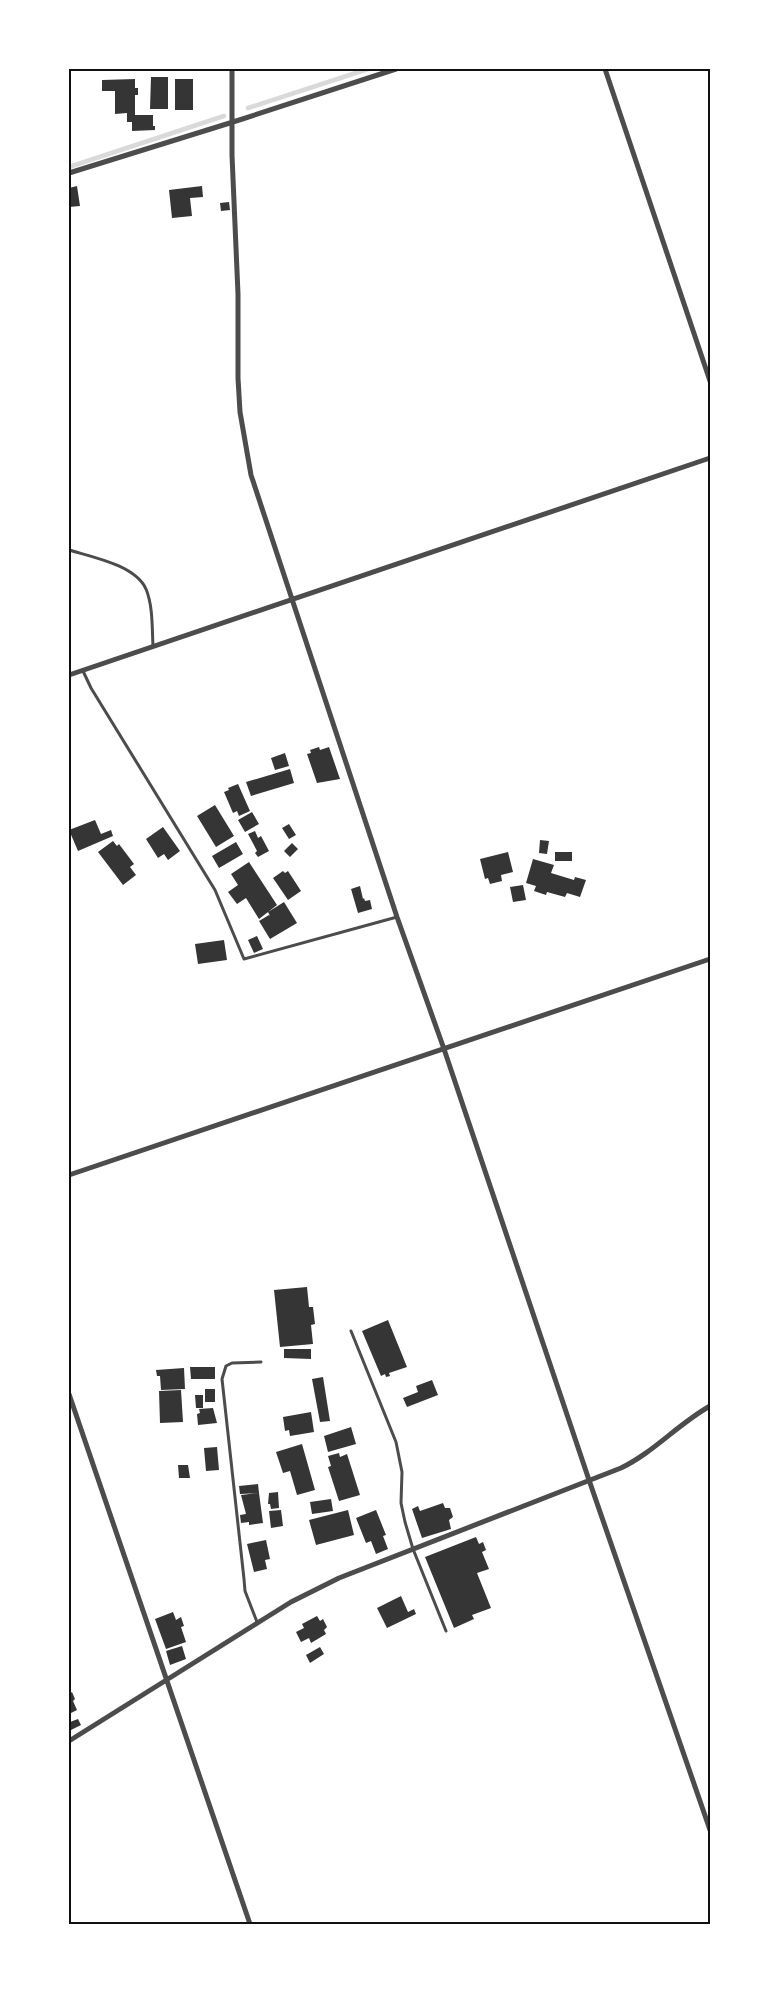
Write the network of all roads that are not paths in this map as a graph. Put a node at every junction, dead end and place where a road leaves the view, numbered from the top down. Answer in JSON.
{"nodes":[{"id":1,"x":232,"y":69,"type":"edge"},
{"id":2,"x":396,"y":69,"type":"edge"},
{"id":3,"x":605,"y":69,"type":"edge"},
{"id":4,"x":233,"y":122,"type":"junction"},
{"id":5,"x":69,"y":173,"type":"edge"},
{"id":6,"x":710,"y":381,"type":"edge"},
{"id":7,"x":710,"y":458,"type":"edge"},
{"id":8,"x":69,"y":550,"type":"edge"},
{"id":9,"x":291,"y":600,"type":"junction"},
{"id":10,"x":153,"y":647,"type":"junction"},
{"id":11,"x":82,"y":671,"type":"junction"},
{"id":12,"x":69,"y":675,"type":"edge"},
{"id":13,"x":397,"y":917,"type":"junction"},
{"id":14,"x":710,"y":959,"type":"edge"},
{"id":15,"x":444,"y":1049,"type":"junction"},
{"id":16,"x":69,"y":1175,"type":"edge"},
{"id":17,"x":351,"y":1331,"type":"dead end"},
{"id":18,"x":261,"y":1362,"type":"dead end"},
{"id":19,"x":69,"y":1394,"type":"edge"},
{"id":20,"x":710,"y":1406,"type":"edge"},
{"id":21,"x":589,"y":1480,"type":"junction"},
{"id":22,"x":413,"y":1549,"type":"junction"},
{"id":23,"x":257,"y":1622,"type":"junction"},
{"id":24,"x":446,"y":1632,"type":"dead end"},
{"id":25,"x":166,"y":1679,"type":"junction"},
{"id":26,"x":69,"y":1741,"type":"edge"},
{"id":27,"x":710,"y":1830,"type":"edge"},
{"id":28,"x":250,"y":1924,"type":"edge"}],
"edges":[{"from":1,"to":4,"type":"street"},
{"from":2,"to":4,"type":"street"},
{"from":3,"to":6,"type":"street"},
{"from":4,"to":5,"type":"street"},
{"from":4,"to":9,"type":"street"},
{"from":7,"to":9,"type":"street"},
{"from":8,"to":10,"type":"lane"},
{"from":9,"to":10,"type":"street"},
{"from":9,"to":13,"type":"street"},
{"from":10,"to":11,"type":"street"},
{"from":11,"to":12,"type":"street"},
{"from":11,"to":13,"type":"lane"},
{"from":13,"to":15,"type":"street"},
{"from":14,"to":15,"type":"street"},
{"from":15,"to":16,"type":"street"},
{"from":15,"to":21,"type":"street"},
{"from":17,"to":22,"type":"lane"},
{"from":18,"to":23,"type":"lane"},
{"from":19,"to":25,"type":"street"},
{"from":20,"to":21,"type":"street"},
{"from":21,"to":22,"type":"street"},
{"from":21,"to":27,"type":"street"},
{"from":22,"to":23,"type":"street"},
{"from":22,"to":24,"type":"lane"},
{"from":23,"to":25,"type":"street"},
{"from":25,"to":26,"type":"street"},
{"from":25,"to":28,"type":"street"}]}
